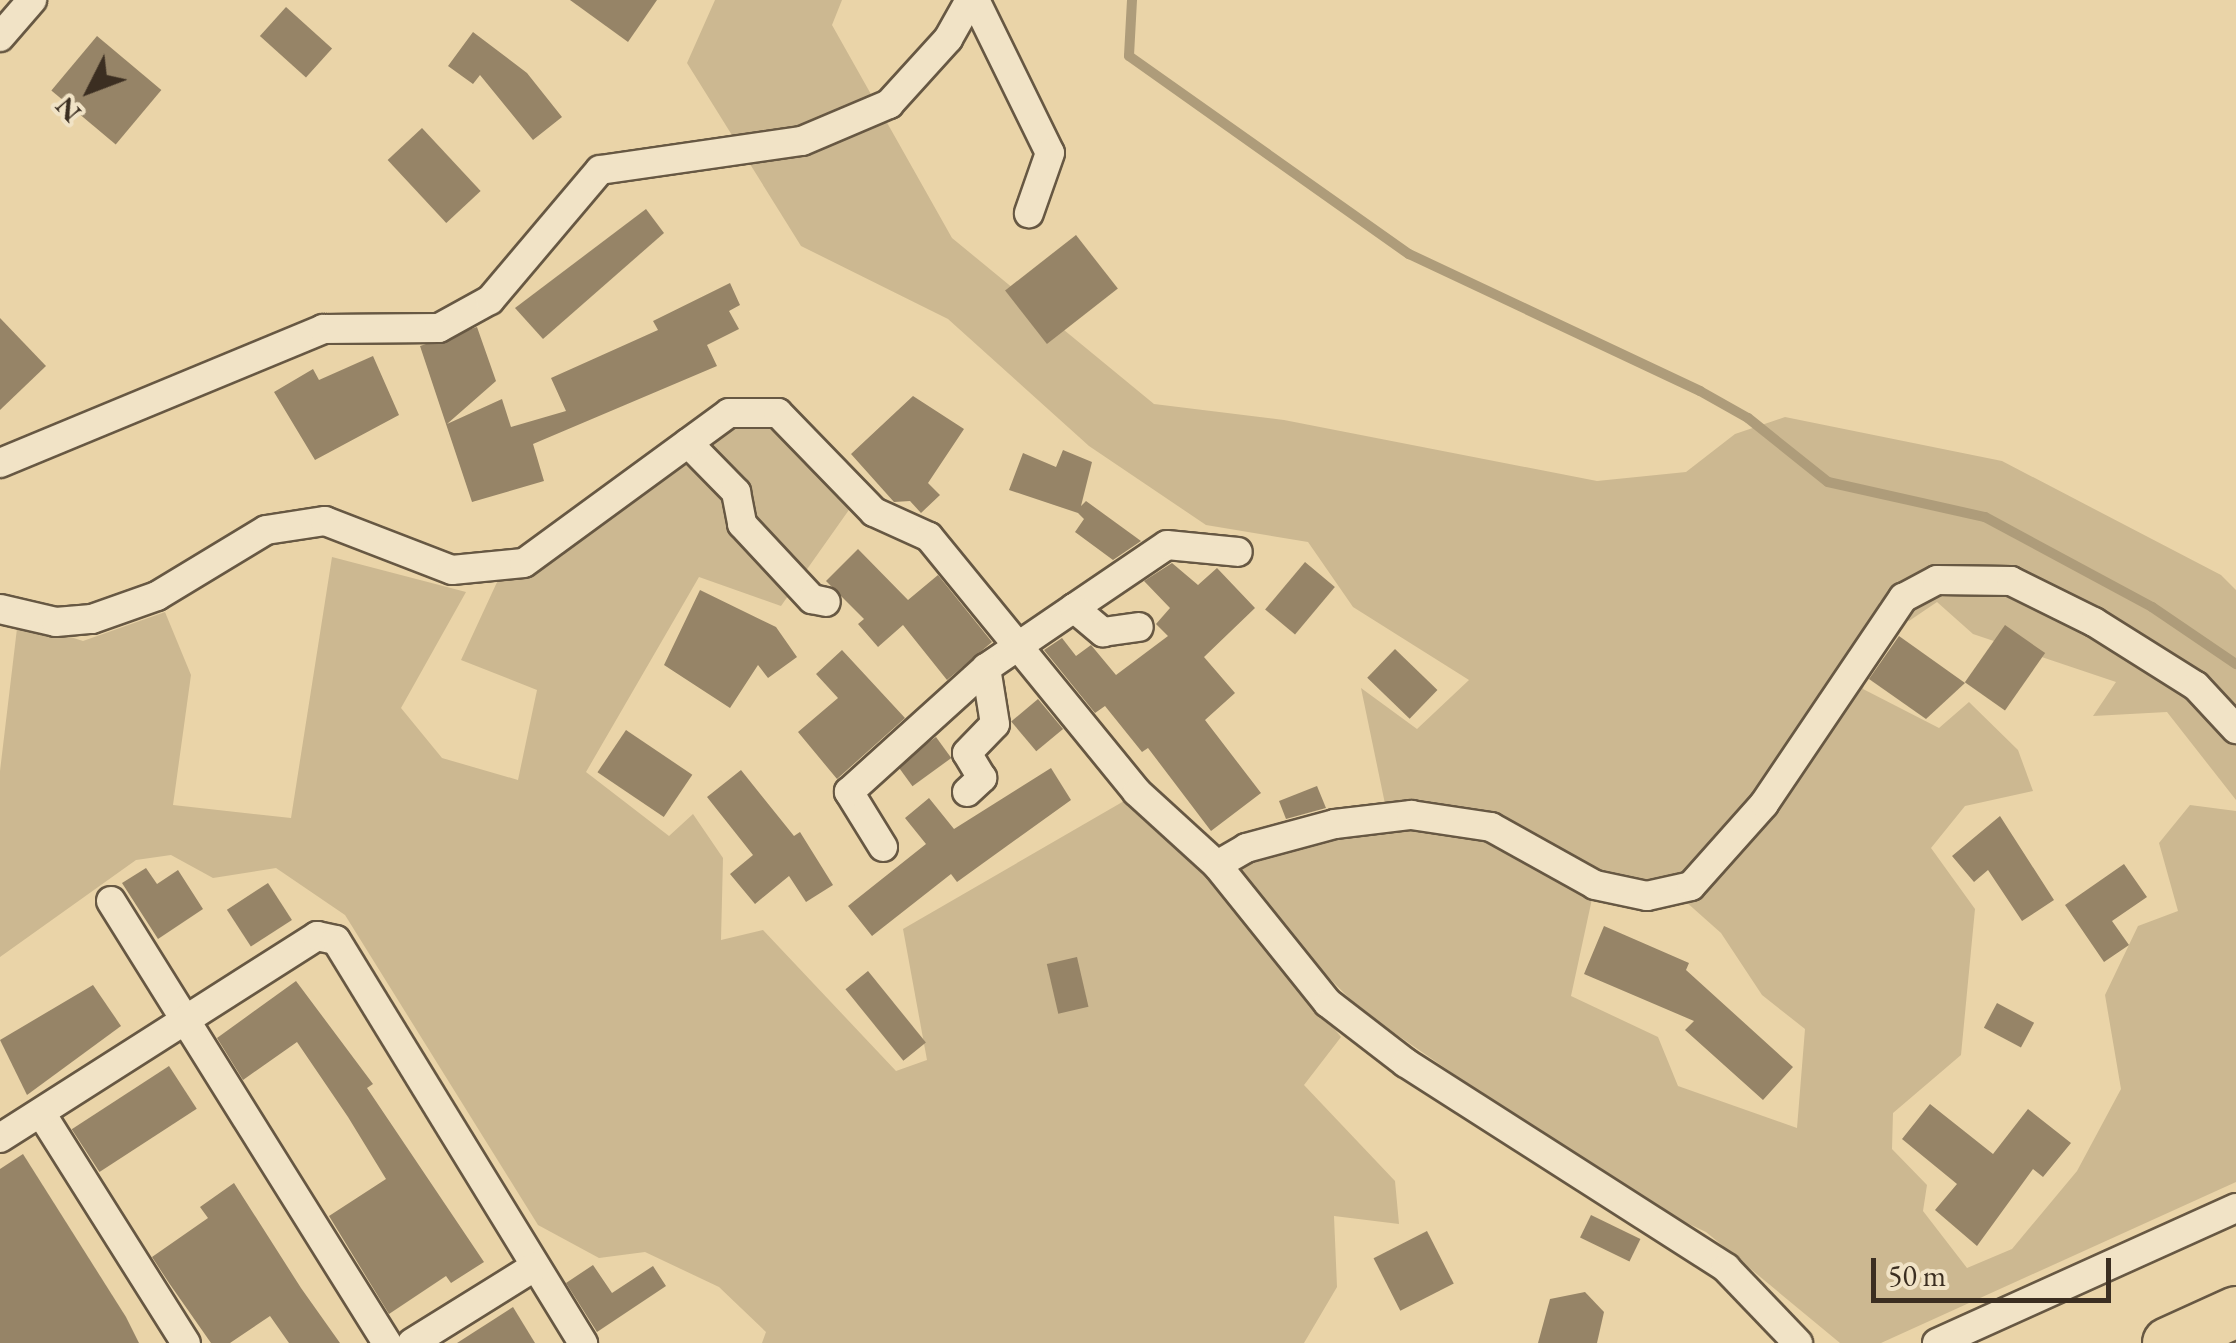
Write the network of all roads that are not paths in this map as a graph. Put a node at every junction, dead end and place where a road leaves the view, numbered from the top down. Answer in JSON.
{"nodes":[{"id":1,"x":32,"y":0,"type":"edge"},
{"id":2,"x":972,"y":0,"type":"edge"},
{"id":3,"x":0,"y":37,"type":"edge"},
{"id":4,"x":1029,"y":213,"type":"dead end"},
{"id":5,"x":688,"y":443,"type":"junction"},
{"id":6,"x":0,"y":463,"type":"edge"},
{"id":7,"x":1238,"y":552,"type":"dead end"},
{"id":8,"x":826,"y":602,"type":"dead end"},
{"id":9,"x":1074,"y":608,"type":"junction"},
{"id":10,"x":0,"y":610,"type":"edge"},
{"id":11,"x":1139,"y":627,"type":"dead end"},
{"id":12,"x":1014,"y":642,"type":"junction"},
{"id":13,"x":986,"y":668,"type":"junction"},
{"id":14,"x":2236,"y":729,"type":"edge"},
{"id":15,"x":967,"y":792,"type":"dead end"},
{"id":16,"x":884,"y":847,"type":"dead end"},
{"id":17,"x":1217,"y":864,"type":"junction"},
{"id":18,"x":111,"y":901,"type":"dead end"},
{"id":19,"x":181,"y":1018,"type":"junction"},
{"id":20,"x":41,"y":1113,"type":"junction"},
{"id":21,"x":0,"y":1138,"type":"edge"},
{"id":22,"x":2236,"y":1208,"type":"edge"},
{"id":23,"x":534,"y":1267,"type":"junction"},
{"id":24,"x":2236,"y":1312,"type":"edge"},
{"id":25,"x":186,"y":1343,"type":"edge"},
{"id":26,"x":387,"y":1343,"type":"edge"},
{"id":27,"x":412,"y":1343,"type":"edge"},
{"id":28,"x":583,"y":1343,"type":"edge"},
{"id":29,"x":1798,"y":1343,"type":"edge"},
{"id":30,"x":1936,"y":1343,"type":"edge"},
{"id":31,"x":2168,"y":1343,"type":"edge"}],
"edges":[{"from":1,"to":3,"type":"street"},
{"from":2,"to":4,"type":"street"},
{"from":2,"to":6,"type":"street"},
{"from":5,"to":8,"type":"street"},
{"from":5,"to":10,"type":"street"},
{"from":5,"to":12,"type":"street"},
{"from":7,"to":9,"type":"street"},
{"from":9,"to":11,"type":"street"},
{"from":9,"to":12,"type":"street"},
{"from":12,"to":13,"type":"street"},
{"from":12,"to":17,"type":"street"},
{"from":13,"to":15,"type":"street"},
{"from":13,"to":16,"type":"street"},
{"from":14,"to":17,"type":"street"},
{"from":17,"to":29,"type":"street"},
{"from":18,"to":19,"type":"street"},
{"from":19,"to":20,"type":"street"},
{"from":19,"to":23,"type":"street"},
{"from":19,"to":26,"type":"street"},
{"from":20,"to":21,"type":"street"},
{"from":20,"to":25,"type":"street"},
{"from":22,"to":30,"type":"street"},
{"from":23,"to":27,"type":"street"},
{"from":23,"to":28,"type":"street"},
{"from":24,"to":31,"type":"highway"}]}
